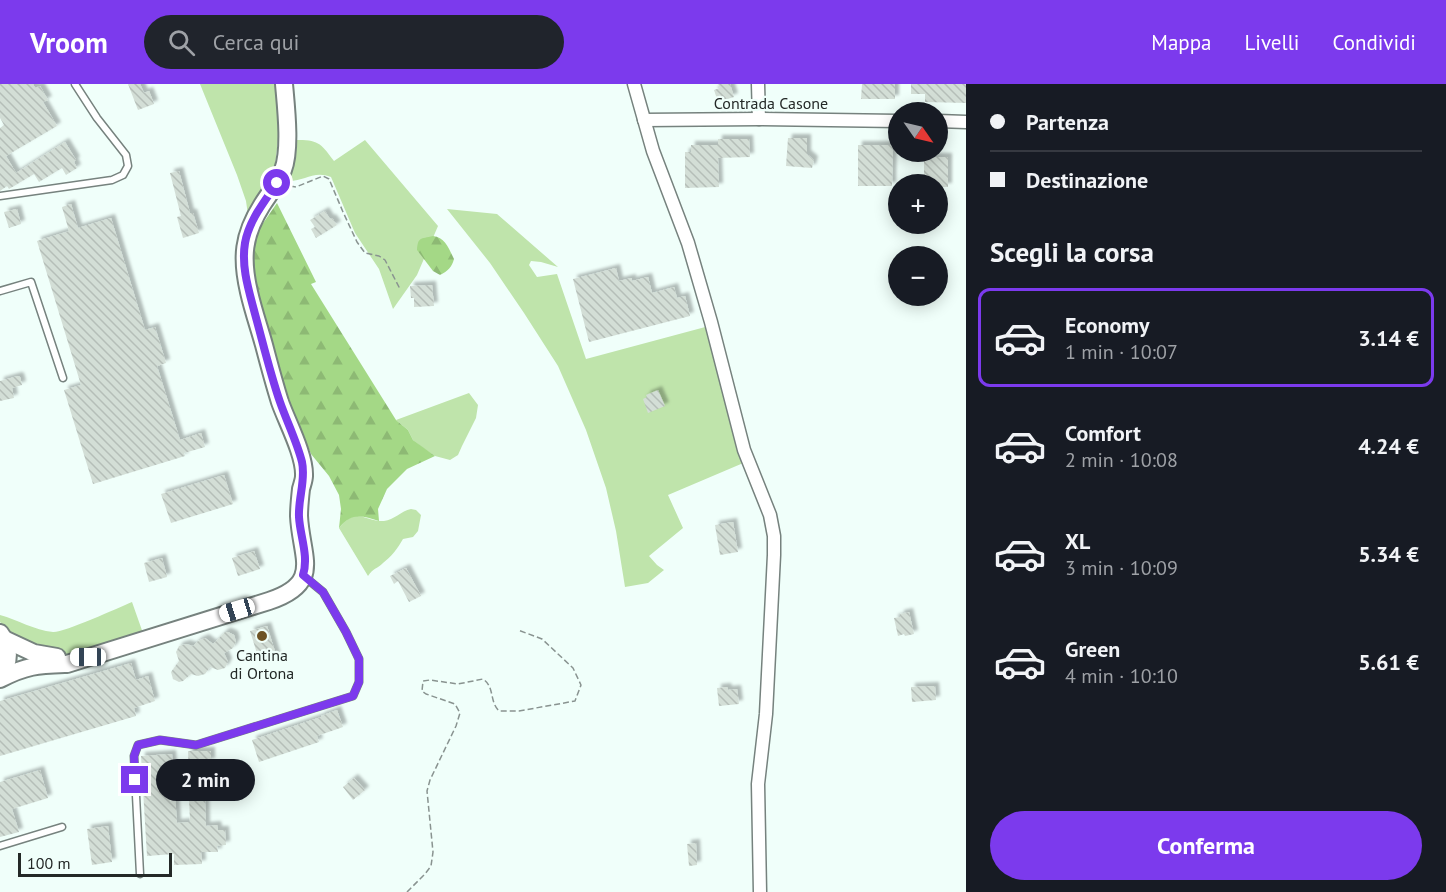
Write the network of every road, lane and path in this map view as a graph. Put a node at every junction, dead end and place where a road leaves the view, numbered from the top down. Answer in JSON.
{"nodes":[{"id":1,"x":75,"y":84,"type":"edge"},
{"id":2,"x":284,"y":84,"type":"edge"},
{"id":3,"x":634,"y":84,"type":"edge"},
{"id":4,"x":758,"y":84,"type":"edge"},
{"id":5,"x":759,"y":119,"type":"junction"},
{"id":6,"x":644,"y":120,"type":"junction"},
{"id":7,"x":888,"y":121,"type":"edge"},
{"id":8,"x":948,"y":121,"type":"edge"},
{"id":9,"x":966,"y":122,"type":"edge"},
{"id":10,"x":277,"y":183,"type":"junction"},
{"id":11,"x":0,"y":196,"type":"edge"},
{"id":12,"x":400,"y":290,"type":"dead end"},
{"id":13,"x":0,"y":291,"type":"edge"},
{"id":14,"x":63,"y":378,"type":"dead end"},
{"id":15,"x":303,"y":575,"type":"junction"},
{"id":16,"x":518,"y":630,"type":"dead end"},
{"id":17,"x":2,"y":636,"type":"edge"},
{"id":18,"x":88,"y":657,"type":"junction"},
{"id":19,"x":0,"y":677,"type":"edge"},
{"id":20,"x":63,"y":827,"type":"dead end"},
{"id":21,"x":0,"y":846,"type":"edge"},
{"id":22,"x":140,"y":874,"type":"dead end"},
{"id":23,"x":407,"y":892,"type":"edge"},
{"id":24,"x":760,"y":892,"type":"edge"}],
"edges":[{"from":1,"to":11,"type":"lane"},
{"from":2,"to":10,"type":"main road"},
{"from":3,"to":6,"type":"street"},
{"from":4,"to":5,"type":"street"},
{"from":5,"to":6,"type":"street","name":"Contrada Casone"},
{"from":5,"to":7,"type":"street","name":"Contrada Casone"},
{"from":6,"to":24,"type":"street"},
{"from":8,"to":9,"type":"street"},
{"from":10,"to":12,"type":"path"},
{"from":10,"to":15,"type":"main road"},
{"from":13,"to":14,"type":"lane"},
{"from":15,"to":18,"type":"main road"},
{"from":15,"to":22,"type":"lane"},
{"from":16,"to":23,"type":"path"},
{"from":17,"to":18,"type":"main road"},
{"from":17,"to":19,"type":"main road"},
{"from":18,"to":19,"type":"main road"},
{"from":20,"to":21,"type":"lane"}]}
